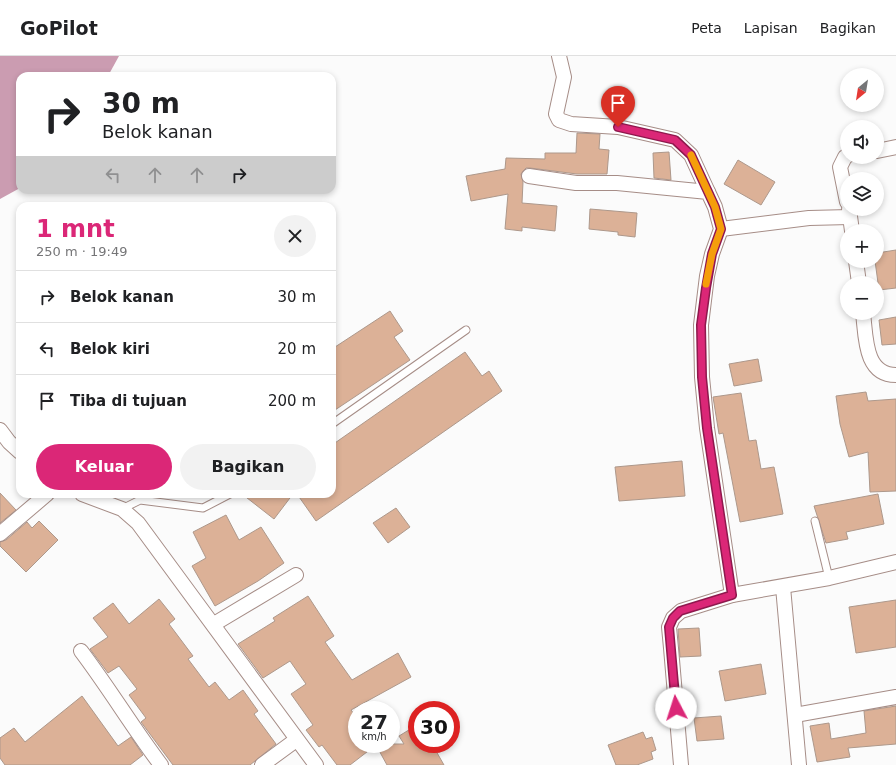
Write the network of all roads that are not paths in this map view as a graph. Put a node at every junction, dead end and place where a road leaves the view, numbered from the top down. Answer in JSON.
{"nodes":[{"id":1,"x":559,"y":56,"type":"edge"},
{"id":2,"x":896,"y":148,"type":"edge"},
{"id":3,"x":884,"y":150,"type":"edge"},
{"id":4,"x":529,"y":176,"type":"dead end"},
{"id":5,"x":708,"y":192,"type":"junction"},
{"id":6,"x":840,"y":214,"type":"edge"},
{"id":7,"x":721,"y":229,"type":"junction"},
{"id":8,"x":864,"y":320,"type":"edge"},
{"id":9,"x":466,"y":330,"type":"dead end"},
{"id":10,"x":896,"y":375,"type":"edge"},
{"id":11,"x":336,"y":421,"type":"edge"},
{"id":12,"x":0,"y":430,"type":"edge"},
{"id":13,"x":4,"y":444,"type":"edge"},
{"id":14,"x":16,"y":450,"type":"edge"},
{"id":15,"x":41,"y":498,"type":"edge"},
{"id":16,"x":93,"y":498,"type":"edge"},
{"id":17,"x":223,"y":498,"type":"edge"},
{"id":18,"x":122,"y":509,"type":"junction"},
{"id":19,"x":814,"y":521,"type":"dead end"},
{"id":20,"x":0,"y":534,"type":"edge"},
{"id":21,"x":896,"y":562,"type":"edge"},
{"id":22,"x":296,"y":575,"type":"dead end"},
{"id":23,"x":829,"y":578,"type":"junction"},
{"id":24,"x":783,"y":587,"type":"junction"},
{"id":25,"x":732,"y":595,"type":"junction"},
{"id":26,"x":214,"y":624,"type":"junction"},
{"id":27,"x":81,"y":651,"type":"dead end"},
{"id":28,"x":896,"y":697,"type":"edge"},
{"id":29,"x":795,"y":715,"type":"junction"},
{"id":30,"x":296,"y":740,"type":"junction"},
{"id":31,"x":161,"y":765,"type":"edge"},
{"id":32,"x":262,"y":765,"type":"edge"},
{"id":33,"x":316,"y":765,"type":"edge"},
{"id":34,"x":681,"y":765,"type":"edge"},
{"id":35,"x":799,"y":765,"type":"edge"}],
"edges":[{"from":1,"to":5,"type":"street"},
{"from":2,"to":3,"type":"street"},
{"from":4,"to":5,"type":"street"},
{"from":5,"to":7,"type":"street"},
{"from":6,"to":7,"type":"street"},
{"from":7,"to":25,"type":"street"},
{"from":8,"to":10,"type":"street"},
{"from":9,"to":11,"type":"lane"},
{"from":12,"to":13,"type":"street"},
{"from":13,"to":14,"type":"street"},
{"from":15,"to":20,"type":"street"},
{"from":16,"to":18,"type":"street"},
{"from":17,"to":18,"type":"lane"},
{"from":18,"to":26,"type":"street"},
{"from":19,"to":23,"type":"lane"},
{"from":21,"to":23,"type":"street"},
{"from":22,"to":26,"type":"street"},
{"from":23,"to":24,"type":"street"},
{"from":24,"to":25,"type":"street"},
{"from":24,"to":29,"type":"street"},
{"from":25,"to":34,"type":"street"},
{"from":26,"to":30,"type":"street"},
{"from":27,"to":31,"type":"street"},
{"from":28,"to":29,"type":"street"},
{"from":29,"to":35,"type":"street"},
{"from":30,"to":32,"type":"street"},
{"from":30,"to":33,"type":"street"}]}
